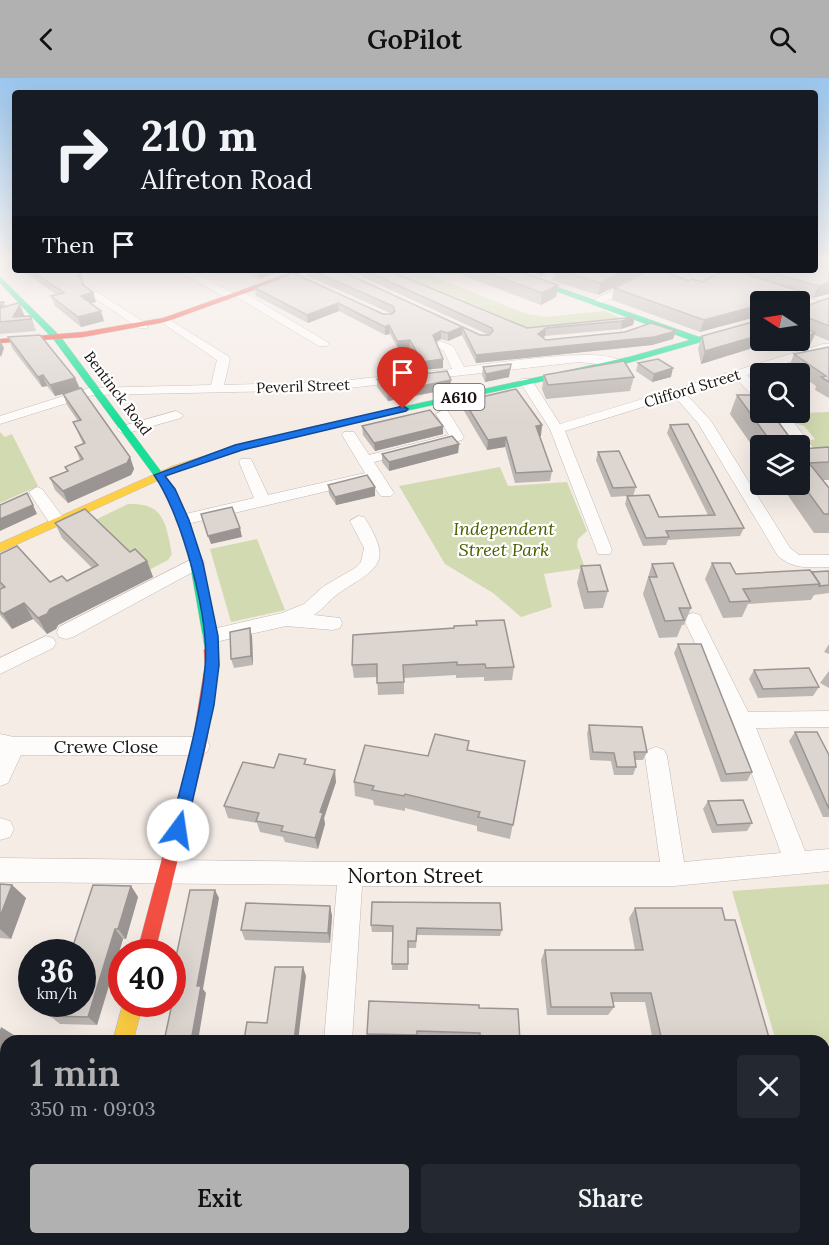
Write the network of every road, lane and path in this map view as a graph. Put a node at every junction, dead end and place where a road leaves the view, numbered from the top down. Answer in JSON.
{"nodes":[{"id":1,"x":32,"y":313,"type":"edge"},
{"id":2,"x":125,"y":313,"type":"edge"},
{"id":3,"x":183,"y":313,"type":"edge"},
{"id":4,"x":273,"y":313,"type":"edge"},
{"id":5,"x":625,"y":313,"type":"edge"},
{"id":6,"x":165,"y":320,"type":"junction"},
{"id":7,"x":652,"y":324,"type":"junction"},
{"id":8,"x":143,"y":326,"type":"junction"},
{"id":9,"x":750,"y":326,"type":"edge"},
{"id":10,"x":46,"y":327,"type":"junction"},
{"id":11,"x":631,"y":330,"type":"edge"},
{"id":12,"x":57,"y":338,"type":"junction"},
{"id":13,"x":810,"y":339,"type":"edge"},
{"id":14,"x":24,"y":340,"type":"junction"},
{"id":15,"x":0,"y":341,"type":"edge"},
{"id":16,"x":701,"y":341,"type":"junction"},
{"id":17,"x":323,"y":343,"type":"dead end"},
{"id":18,"x":440,"y":345,"type":"edge"},
{"id":19,"x":828,"y":348,"type":"edge"},
{"id":20,"x":616,"y":362,"type":"junction"},
{"id":21,"x":460,"y":373,"type":"junction"},
{"id":22,"x":739,"y":374,"type":"junction"},
{"id":23,"x":526,"y":382,"type":"junction"},
{"id":24,"x":750,"y":385,"type":"edge"},
{"id":25,"x":217,"y":388,"type":"junction"},
{"id":26,"x":95,"y":391,"type":"junction"},
{"id":27,"x":677,"y":392,"type":"junction"},
{"id":28,"x":443,"y":414,"type":"dead end"},
{"id":29,"x":2,"y":415,"type":"edge"},
{"id":30,"x":176,"y":415,"type":"dead end"},
{"id":31,"x":790,"y":423,"type":"edge"},
{"id":32,"x":557,"y":429,"type":"junction"},
{"id":33,"x":124,"y":430,"type":"junction"},
{"id":34,"x":349,"y":435,"type":"dead end"},
{"id":35,"x":829,"y":453,"type":"edge"},
{"id":36,"x":366,"y":460,"type":"junction"},
{"id":37,"x":246,"y":462,"type":"dead end"},
{"id":38,"x":159,"y":475,"type":"junction"},
{"id":39,"x":375,"y":475,"type":"junction"},
{"id":40,"x":37,"y":492,"type":"dead end"},
{"id":41,"x":386,"y":493,"type":"dead end"},
{"id":42,"x":264,"y":501,"type":"junction"},
{"id":43,"x":183,"y":520,"type":"junction"},
{"id":44,"x":358,"y":520,"type":"dead end"},
{"id":45,"x":57,"y":521,"type":"junction"},
{"id":46,"x":0,"y":548,"type":"edge"},
{"id":47,"x":604,"y":550,"type":"dead end"},
{"id":48,"x":829,"y":561,"type":"edge"},
{"id":49,"x":196,"y":563,"type":"junction"},
{"id":50,"x":286,"y":619,"type":"junction"},
{"id":51,"x":693,"y":620,"type":"dead end"},
{"id":52,"x":333,"y":623,"type":"dead end"},
{"id":53,"x":66,"y":632,"type":"dead end"},
{"id":54,"x":211,"y":636,"type":"junction"},
{"id":55,"x":46,"y":643,"type":"dead end"},
{"id":56,"x":0,"y":667,"type":"edge"},
{"id":57,"x":829,"y":719,"type":"edge"},
{"id":58,"x":742,"y":720,"type":"junction"},
{"id":59,"x":7,"y":744,"type":"edge"},
{"id":60,"x":199,"y":746,"type":"junction"},
{"id":61,"x":656,"y":756,"type":"dead end"},
{"id":62,"x":0,"y":776,"type":"edge"},
{"id":63,"x":829,"y":860,"type":"edge"},
{"id":64,"x":797,"y":862,"type":"junction"},
{"id":65,"x":0,"y":870,"type":"edge"},
{"id":66,"x":167,"y":872,"type":"junction"},
{"id":67,"x":350,"y":874,"type":"junction"},
{"id":68,"x":674,"y":874,"type":"junction"},
{"id":69,"x":149,"y":939,"type":"edge"},
{"id":70,"x":129,"y":1017,"type":"edge"},
{"id":71,"x":125,"y":1035,"type":"edge"},
{"id":72,"x":338,"y":1035,"type":"edge"}],
"edges":[{"from":1,"to":10,"type":"street","name":"Bentinck Road"},
{"from":2,"to":8,"type":"street"},
{"from":3,"to":6,"type":"street"},
{"from":4,"to":17,"type":"street"},
{"from":5,"to":7,"type":"street"},
{"from":6,"to":8,"type":"street"},
{"from":6,"to":25,"type":"street"},
{"from":7,"to":11,"type":"street"},
{"from":7,"to":16,"type":"street"},
{"from":8,"to":12,"type":"street"},
{"from":9,"to":16,"type":"street","number":"A610"},
{"from":10,"to":12,"type":"street","name":"Bentinck Road"},
{"from":10,"to":14,"type":"street"},
{"from":12,"to":14,"type":"street"},
{"from":12,"to":26,"type":"street","name":"Bentinck Road"},
{"from":13,"to":19,"type":"street"},
{"from":14,"to":15,"type":"street"},
{"from":16,"to":20,"type":"street","number":"A610"},
{"from":18,"to":21,"type":"street"},
{"from":19,"to":22,"type":"street","name":"Clifford Street"},
{"from":20,"to":21,"type":"street","name":"Peveril Street"},
{"from":20,"to":23,"type":"street","number":"A610"},
{"from":21,"to":25,"type":"street","name":"Peveril Street"},
{"from":22,"to":24,"type":"street"},
{"from":22,"to":27,"type":"street","name":"Clifford Street"},
{"from":23,"to":32,"type":"street"},
{"from":23,"to":38,"type":"street","number":"A610"},
{"from":25,"to":26,"type":"street","name":"Peveril Street"},
{"from":26,"to":29,"type":"street","name":"Peveril Street"},
{"from":26,"to":33,"type":"street","name":"Bentinck Road"},
{"from":27,"to":32,"type":"street","name":"Clifford Street"},
{"from":27,"to":48,"type":"street"},
{"from":28,"to":36,"type":"street"},
{"from":30,"to":33,"type":"street"},
{"from":31,"to":35,"type":"street"},
{"from":32,"to":47,"type":"street"},
{"from":33,"to":38,"type":"street","name":"Bentinck Road"},
{"from":34,"to":36,"type":"street"},
{"from":36,"to":39,"type":"street"},
{"from":37,"to":42,"type":"street"},
{"from":38,"to":43,"type":"street","name":"Bentinck Road"},
{"from":38,"to":45,"type":"street","number":"A610"},
{"from":39,"to":41,"type":"street"},
{"from":39,"to":42,"type":"street"},
{"from":40,"to":45,"type":"street"},
{"from":42,"to":43,"type":"street"},
{"from":43,"to":49,"type":"street","name":"Bentinck Road"},
{"from":44,"to":50,"type":"street"},
{"from":45,"to":46,"type":"street","number":"A610"},
{"from":49,"to":53,"type":"street"},
{"from":49,"to":54,"type":"street","name":"Bentinck Road"},
{"from":50,"to":52,"type":"street"},
{"from":50,"to":54,"type":"street"},
{"from":51,"to":58,"type":"street"},
{"from":54,"to":60,"type":"street","name":"Bentinck Road"},
{"from":55,"to":56,"type":"street"},
{"from":57,"to":58,"type":"street"},
{"from":58,"to":64,"type":"street"},
{"from":59,"to":60,"type":"street","name":"Crewe Close"},
{"from":59,"to":62,"type":"street","name":"Crewe Close"},
{"from":60,"to":66,"type":"street","name":"Bentinck Road"},
{"from":61,"to":68,"type":"street"},
{"from":63,"to":64,"type":"street","name":"Norton Street"},
{"from":64,"to":68,"type":"street","name":"Norton Street"},
{"from":65,"to":66,"type":"street","name":"Norton Street"},
{"from":66,"to":67,"type":"street","name":"Norton Street"},
{"from":66,"to":69,"type":"street","name":"Bentinck Road"},
{"from":67,"to":68,"type":"street","name":"Norton Street"},
{"from":67,"to":72,"type":"street"},
{"from":70,"to":71,"type":"street"}]}
